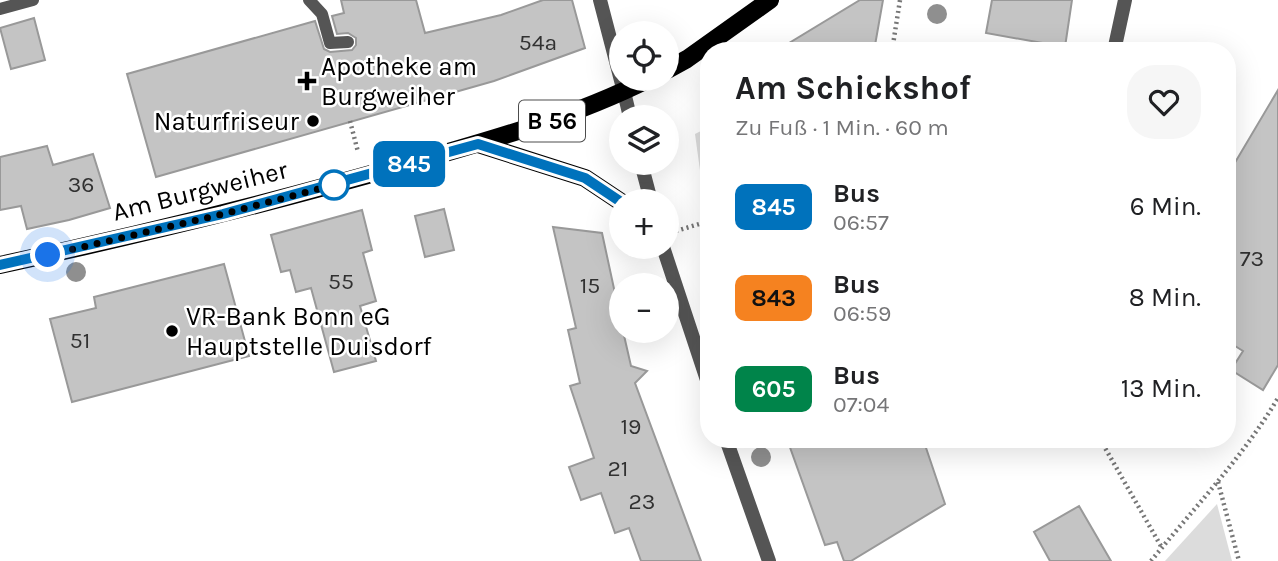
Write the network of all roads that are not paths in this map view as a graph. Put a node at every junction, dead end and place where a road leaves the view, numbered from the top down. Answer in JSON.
{"nodes":[{"id":1,"x":33,"y":0,"type":"edge"},
{"id":2,"x":309,"y":0,"type":"edge"},
{"id":3,"x":600,"y":0,"type":"edge"},
{"id":4,"x":770,"y":0,"type":"edge"},
{"id":5,"x":1125,"y":0,"type":"edge"},
{"id":6,"x":0,"y":9,"type":"edge"},
{"id":7,"x":348,"y":42,"type":"dead end"},
{"id":8,"x":711,"y":42,"type":"edge"},
{"id":9,"x":1116,"y":42,"type":"edge"},
{"id":10,"x":700,"y":50,"type":"edge"},
{"id":11,"x":679,"y":63,"type":"edge"},
{"id":12,"x":624,"y":92,"type":"junction"},
{"id":13,"x":627,"y":105,"type":"edge"},
{"id":14,"x":478,"y":144,"type":"junction"},
{"id":15,"x":609,"y":194,"type":"edge"},
{"id":16,"x":667,"y":259,"type":"edge"},
{"id":17,"x":0,"y":265,"type":"edge"},
{"id":18,"x":700,"y":359,"type":"edge"},
{"id":19,"x":729,"y":448,"type":"edge"},
{"id":20,"x":769,"y":561,"type":"edge"}],
"edges":[{"from":1,"to":6,"type":"lane"},
{"from":2,"to":7,"type":"lane"},
{"from":3,"to":12,"type":"street"},
{"from":4,"to":8,"type":"main road"},
{"from":5,"to":9,"type":"street"},
{"from":10,"to":11,"type":"main road"},
{"from":12,"to":13,"type":"street"},
{"from":12,"to":14,"type":"main road","name":"Am Burgweiher","number":"B 56"},
{"from":14,"to":15,"type":"main road"},
{"from":14,"to":17,"type":"main road","name":"Am Burgweiher","number":"B 56"},
{"from":16,"to":18,"type":"street"},
{"from":19,"to":20,"type":"street"}]}
